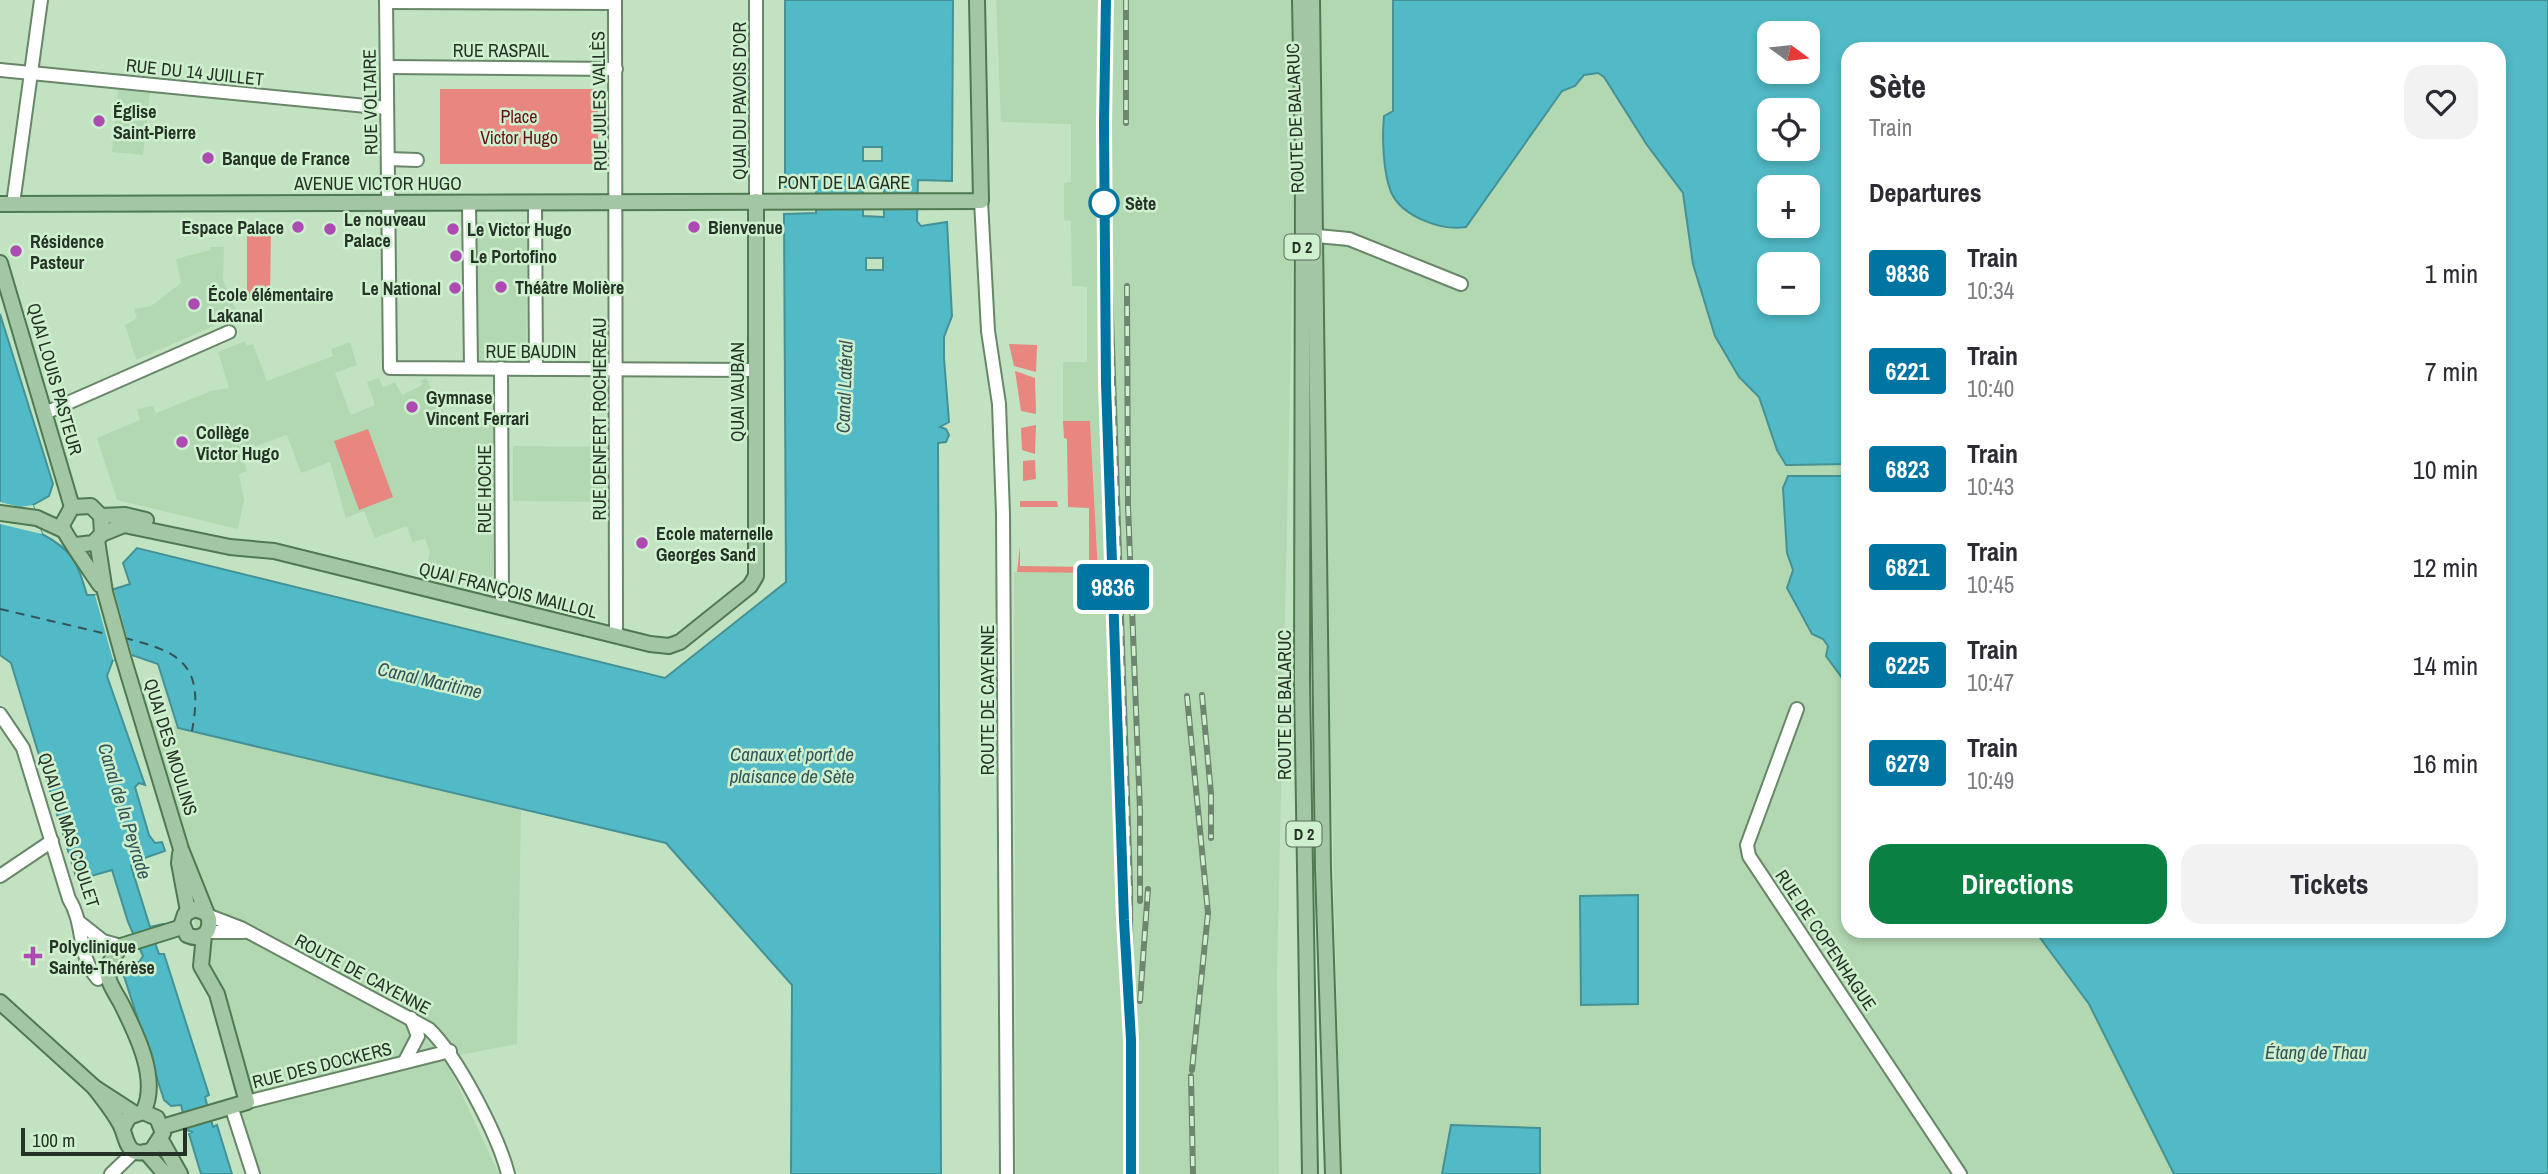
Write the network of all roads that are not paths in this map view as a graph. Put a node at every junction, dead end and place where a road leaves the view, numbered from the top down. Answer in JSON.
{"nodes":[{"id":1,"x":41,"y":0,"type":"edge"},
{"id":2,"x":756,"y":0,"type":"edge"},
{"id":3,"x":977,"y":0,"type":"edge"},
{"id":4,"x":983,"y":0,"type":"edge"},
{"id":5,"x":1300,"y":0,"type":"edge"},
{"id":6,"x":1312,"y":0,"type":"edge"},
{"id":7,"x":386,"y":1,"type":"edge"},
{"id":8,"x":453,"y":1,"type":"edge"},
{"id":9,"x":615,"y":1,"type":"edge"},
{"id":10,"x":387,"y":67,"type":"junction"},
{"id":11,"x":616,"y":68,"type":"junction"},
{"id":12,"x":0,"y":70,"type":"edge"},
{"id":13,"x":31,"y":73,"type":"junction"},
{"id":14,"x":387,"y":108,"type":"junction"},
{"id":15,"x":978,"y":117,"type":"junction"},
{"id":16,"x":388,"y":159,"type":"junction"},
{"id":17,"x":418,"y":160,"type":"dead end"},
{"id":18,"x":756,"y":201,"type":"junction"},
{"id":19,"x":981,"y":201,"type":"junction"},
{"id":20,"x":469,"y":202,"type":"junction"},
{"id":21,"x":535,"y":202,"type":"junction"},
{"id":22,"x":617,"y":202,"type":"junction"},
{"id":23,"x":388,"y":203,"type":"junction"},
{"id":24,"x":6,"y":204,"type":"edge"},
{"id":25,"x":0,"y":215,"type":"edge"},
{"id":26,"x":1302,"y":235,"type":"junction"},
{"id":27,"x":1317,"y":236,"type":"junction"},
{"id":28,"x":0,"y":263,"type":"edge"},
{"id":29,"x":1461,"y":284,"type":"dead end"},
{"id":30,"x":229,"y":332,"type":"dead end"},
{"id":31,"x":390,"y":368,"type":"joint"},
{"id":32,"x":471,"y":368,"type":"junction"},
{"id":33,"x":501,"y":368,"type":"junction"},
{"id":34,"x":536,"y":369,"type":"junction"},
{"id":35,"x":617,"y":369,"type":"junction"},
{"id":36,"x":756,"y":370,"type":"junction"},
{"id":37,"x":45,"y":413,"type":"junction"},
{"id":38,"x":69,"y":510,"type":"junction"},
{"id":39,"x":0,"y":513,"type":"edge"},
{"id":40,"x":101,"y":516,"type":"junction"},
{"id":41,"x":37,"y":518,"type":"junction"},
{"id":42,"x":62,"y":530,"type":"junction"},
{"id":43,"x":99,"y":537,"type":"junction"},
{"id":44,"x":76,"y":545,"type":"junction"},
{"id":45,"x":234,"y":545,"type":"junction"},
{"id":46,"x":753,"y":582,"type":"joint"},
{"id":47,"x":105,"y":592,"type":"junction"},
{"id":48,"x":502,"y":608,"type":"junction"},
{"id":49,"x":616,"y":636,"type":"junction"},
{"id":50,"x":1797,"y":709,"type":"dead end"},
{"id":51,"x":0,"y":714,"type":"edge"},
{"id":52,"x":52,"y":841,"type":"junction"},
{"id":53,"x":181,"y":849,"type":"junction"},
{"id":54,"x":0,"y":876,"type":"edge"},
{"id":55,"x":188,"y":911,"type":"junction"},
{"id":56,"x":207,"y":914,"type":"junction"},
{"id":57,"x":79,"y":922,"type":"junction"},
{"id":58,"x":182,"y":927,"type":"junction"},
{"id":59,"x":244,"y":932,"type":"junction"},
{"id":60,"x":206,"y":933,"type":"junction"},
{"id":61,"x":126,"y":945,"type":"junction"},
{"id":62,"x":98,"y":979,"type":"dead end"},
{"id":63,"x":0,"y":1002,"type":"edge"},
{"id":64,"x":410,"y":1017,"type":"junction"},
{"id":65,"x":450,"y":1051,"type":"junction"},
{"id":66,"x":405,"y":1061,"type":"junction"},
{"id":67,"x":94,"y":1087,"type":"junction"},
{"id":68,"x":247,"y":1102,"type":"junction"},
{"id":69,"x":231,"y":1106,"type":"junction"},
{"id":70,"x":138,"y":1112,"type":"junction"},
{"id":71,"x":162,"y":1133,"type":"junction"},
{"id":72,"x":132,"y":1143,"type":"junction"},
{"id":73,"x":114,"y":1171,"type":"edge"},
{"id":74,"x":165,"y":1174,"type":"edge"},
{"id":75,"x":180,"y":1174,"type":"edge"},
{"id":76,"x":253,"y":1174,"type":"edge"},
{"id":77,"x":508,"y":1174,"type":"edge"},
{"id":78,"x":1007,"y":1174,"type":"edge"},
{"id":79,"x":1310,"y":1174,"type":"edge"},
{"id":80,"x":1333,"y":1174,"type":"edge"},
{"id":81,"x":1960,"y":1174,"type":"edge"}],
"edges":[{"from":1,"to":13,"type":"street"},
{"from":2,"to":18,"type":"street","name":"QUAI DU PAVOIS D'OR"},
{"from":3,"to":15,"type":"main road"},
{"from":4,"to":15,"type":"main road"},
{"from":5,"to":26,"type":"main road","name":"ROUTE DE BALARUC","number":"D 2"},
{"from":6,"to":27,"type":"main road","name":"ROUTE DE BALARUC","number":"D 2"},
{"from":7,"to":8,"type":"street"},
{"from":7,"to":10,"type":"street","name":"RUE VOLTAIRE"},
{"from":8,"to":9,"type":"street"},
{"from":9,"to":11,"type":"street","name":"RUE JULES VALLÈS"},
{"from":10,"to":11,"type":"street","name":"RUE RASPAIL"},
{"from":10,"to":14,"type":"street","name":"RUE VOLTAIRE"},
{"from":11,"to":22,"type":"street","name":"RUE JULES VALLÈS"},
{"from":12,"to":13,"type":"street","name":"RUE DU 14 JUILLET"},
{"from":13,"to":14,"type":"street","name":"RUE DU 14 JUILLET"},
{"from":13,"to":24,"type":"street"},
{"from":14,"to":16,"type":"street","name":"RUE VOLTAIRE"},
{"from":15,"to":19,"type":"main road"},
{"from":16,"to":17,"type":"street"},
{"from":16,"to":23,"type":"street","name":"RUE VOLTAIRE"},
{"from":18,"to":19,"type":"main road","name":"PONT DE LA GARE"},
{"from":18,"to":22,"type":"main road","name":"AVENUE VICTOR HUGO"},
{"from":18,"to":36,"type":"main road","name":"QUAI VAUBAN"},
{"from":19,"to":78,"type":"street","name":"ROUTE DE CAYENNE"},
{"from":20,"to":21,"type":"main road","name":"AVENUE VICTOR HUGO"},
{"from":20,"to":23,"type":"main road","name":"AVENUE VICTOR HUGO"},
{"from":20,"to":32,"type":"street"},
{"from":21,"to":22,"type":"main road","name":"AVENUE VICTOR HUGO"},
{"from":21,"to":34,"type":"street"},
{"from":22,"to":35,"type":"street","name":"RUE DENFERT ROCHEREAU"},
{"from":23,"to":24,"type":"main road","name":"AVENUE VICTOR HUGO"},
{"from":23,"to":31,"type":"street","name":"RUE VOLTAIRE"},
{"from":24,"to":25,"type":"main road"},
{"from":26,"to":27,"type":"main road","number":"D 2"},
{"from":26,"to":79,"type":"main road","name":"ROUTE DE BALARUC","number":"D 2"},
{"from":27,"to":29,"type":"street"},
{"from":27,"to":80,"type":"main road","name":"ROUTE DE BALARUC","number":"D 2"},
{"from":28,"to":37,"type":"main road","name":"QUAI LOUIS PASTEUR"},
{"from":30,"to":37,"type":"street"},
{"from":31,"to":32,"type":"street","name":"RUE BAUDIN"},
{"from":32,"to":33,"type":"street","name":"RUE BAUDIN"},
{"from":33,"to":34,"type":"street","name":"RUE BAUDIN"},
{"from":33,"to":48,"type":"street","name":"RUE HOCHE"},
{"from":34,"to":35,"type":"street","name":"RUE BAUDIN"},
{"from":35,"to":36,"type":"street","name":"RUE BAUDIN"},
{"from":35,"to":49,"type":"street","name":"RUE DENFERT ROCHEREAU"},
{"from":36,"to":46,"type":"main road","name":"QUAI VAUBAN"},
{"from":37,"to":38,"type":"main road","name":"QUAI LOUIS PASTEUR"},
{"from":38,"to":40,"type":"main road"},
{"from":38,"to":41,"type":"main road"},
{"from":38,"to":42,"type":"main road"},
{"from":39,"to":41,"type":"main road"},
{"from":40,"to":43,"type":"main road"},
{"from":40,"to":45,"type":"main road","name":"QUAI FRANÇOIS MAILLOL"},
{"from":41,"to":42,"type":"main road"},
{"from":42,"to":44,"type":"main road"},
{"from":43,"to":44,"type":"main road"},
{"from":43,"to":45,"type":"main road","name":"QUAI FRANÇOIS MAILLOL"},
{"from":43,"to":47,"type":"main road"},
{"from":44,"to":47,"type":"main road"},
{"from":45,"to":48,"type":"main road","name":"QUAI FRANÇOIS MAILLOL"},
{"from":46,"to":49,"type":"main road","name":"QUAI FRANÇOIS MAILLOL"},
{"from":47,"to":53,"type":"main road","name":"QUAI DES MOULINS"},
{"from":48,"to":49,"type":"main road","name":"QUAI FRANÇOIS MAILLOL"},
{"from":50,"to":81,"type":"street","name":"RUE DE COPENHAGUE"},
{"from":51,"to":52,"type":"street","name":"QUAI DU MAS COULET"},
{"from":52,"to":54,"type":"street"},
{"from":52,"to":57,"type":"street","name":"QUAI DU MAS COULET"},
{"from":53,"to":55,"type":"main road"},
{"from":53,"to":56,"type":"main road"},
{"from":55,"to":56,"type":"main road"},
{"from":55,"to":58,"type":"main road"},
{"from":56,"to":59,"type":"street","name":"ROUTE DE CAYENNE"},
{"from":56,"to":60,"type":"main road"},
{"from":57,"to":61,"type":"street","name":"QUAI DU MAS COULET"},
{"from":57,"to":62,"type":"street","name":"QUAI DU MAS COULET"},
{"from":58,"to":60,"type":"main road"},
{"from":58,"to":61,"type":"main road"},
{"from":59,"to":60,"type":"street","name":"ROUTE DE CAYENNE"},
{"from":59,"to":64,"type":"street","name":"ROUTE DE CAYENNE"},
{"from":60,"to":68,"type":"main road"},
{"from":61,"to":70,"type":"main road"},
{"from":63,"to":67,"type":"main road"},
{"from":64,"to":65,"type":"street","name":"ROUTE DE CAYENNE"},
{"from":64,"to":66,"type":"street","name":"RUE DES DOCKERS"},
{"from":65,"to":66,"type":"street","name":"RUE DES DOCKERS"},
{"from":65,"to":77,"type":"street","name":"ROUTE DE CAYENNE"},
{"from":66,"to":68,"type":"street","name":"RUE DES DOCKERS"},
{"from":67,"to":70,"type":"main road"},
{"from":67,"to":72,"type":"main road"},
{"from":68,"to":69,"type":"main road"},
{"from":69,"to":71,"type":"main road"},
{"from":69,"to":76,"type":"street"},
{"from":70,"to":71,"type":"main road"},
{"from":70,"to":72,"type":"main road"},
{"from":71,"to":72,"type":"main road"},
{"from":71,"to":75,"type":"main road"},
{"from":72,"to":73,"type":"street"},
{"from":72,"to":74,"type":"main road"}]}
